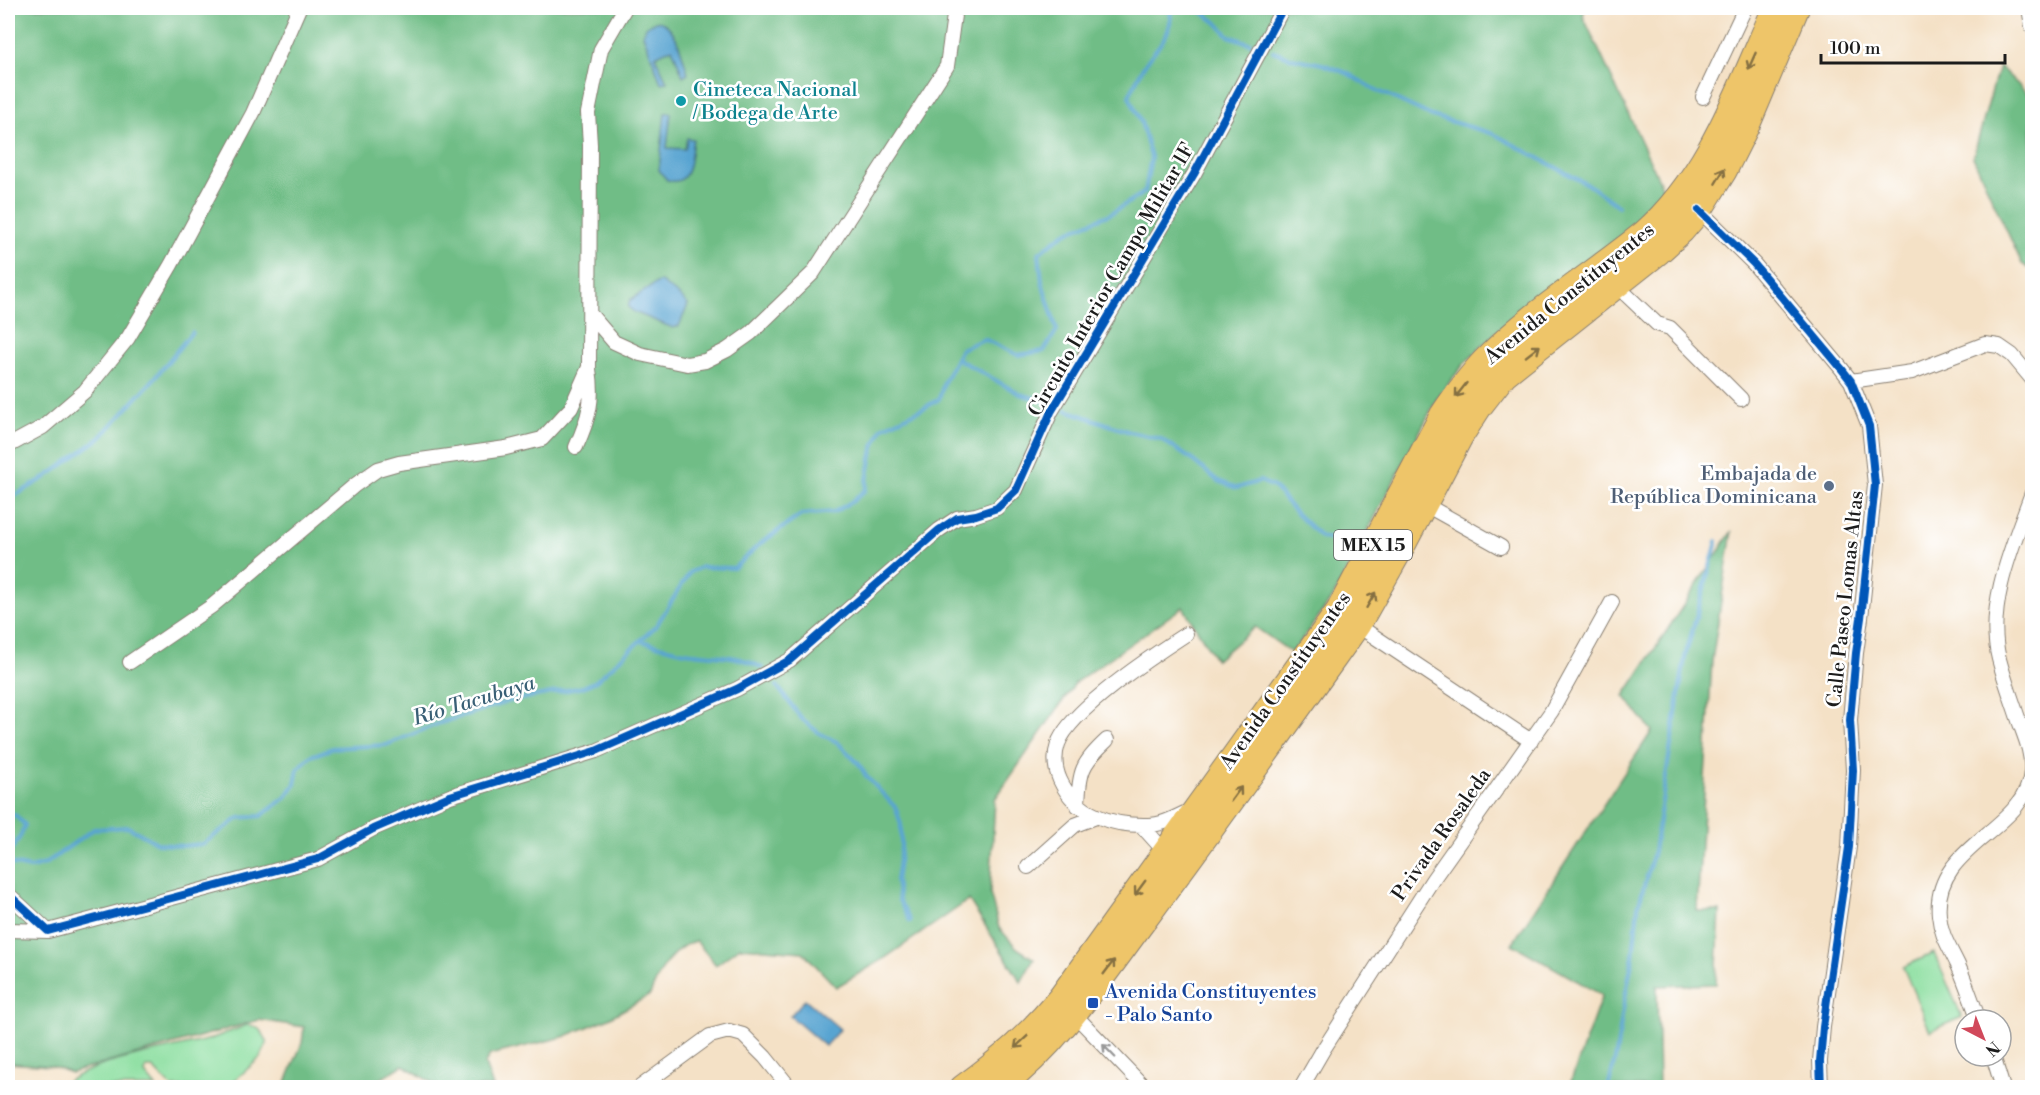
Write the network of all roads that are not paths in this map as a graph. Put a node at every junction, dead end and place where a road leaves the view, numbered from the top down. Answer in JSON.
{"nodes":[{"id":1,"x":299,"y":8,"type":"edge"},
{"id":2,"x":625,"y":8,"type":"edge"},
{"id":3,"x":955,"y":8,"type":"edge"},
{"id":4,"x":1283,"y":8,"type":"edge"},
{"id":5,"x":1744,"y":8,"type":"edge"},
{"id":6,"x":1776,"y":8,"type":"edge"},
{"id":7,"x":1796,"y":8,"type":"edge"},
{"id":8,"x":2029,"y":8,"type":"edge"},
{"id":9,"x":2032,"y":26,"type":"edge"},
{"id":10,"x":1703,"y":97,"type":"dead end"},
{"id":11,"x":1699,"y":210,"type":"junction"},
{"id":12,"x":1617,"y":286,"type":"junction"},
{"id":13,"x":590,"y":314,"type":"junction"},
{"id":14,"x":589,"y":367,"type":"junction"},
{"id":15,"x":2032,"y":379,"type":"edge"},
{"id":16,"x":1851,"y":381,"type":"junction"},
{"id":17,"x":1741,"y":399,"type":"dead end"},
{"id":18,"x":8,"y":446,"type":"edge"},
{"id":19,"x":576,"y":447,"type":"dead end"},
{"id":20,"x":2032,"y":493,"type":"edge"},
{"id":21,"x":1424,"y":504,"type":"junction"},
{"id":22,"x":1501,"y":547,"type":"dead end"},
{"id":23,"x":1612,"y":602,"type":"dead end"},
{"id":24,"x":1357,"y":625,"type":"junction"},
{"id":25,"x":1186,"y":634,"type":"dead end"},
{"id":26,"x":130,"y":662,"type":"dead end"},
{"id":27,"x":1107,"y":740,"type":"dead end"},
{"id":28,"x":1531,"y":741,"type":"junction"},
{"id":29,"x":1078,"y":806,"type":"junction"},
{"id":30,"x":1199,"y":807,"type":"junction"},
{"id":31,"x":1096,"y":817,"type":"junction"},
{"id":32,"x":1141,"y":825,"type":"junction"},
{"id":33,"x":1163,"y":856,"type":"junction"},
{"id":34,"x":1028,"y":867,"type":"dead end"},
{"id":35,"x":8,"y":894,"type":"edge"},
{"id":36,"x":8,"y":930,"type":"edge"},
{"id":37,"x":48,"y":931,"type":"junction"},
{"id":38,"x":1974,"y":1008,"type":"edge"},
{"id":39,"x":1074,"y":1014,"type":"junction"},
{"id":40,"x":1997,"y":1068,"type":"edge"},
{"id":41,"x":639,"y":1088,"type":"edge"},
{"id":42,"x":790,"y":1088,"type":"edge"},
{"id":43,"x":963,"y":1088,"type":"edge"},
{"id":44,"x":999,"y":1088,"type":"edge"},
{"id":45,"x":1144,"y":1088,"type":"edge"},
{"id":46,"x":1301,"y":1088,"type":"edge"},
{"id":47,"x":1821,"y":1088,"type":"edge"},
{"id":48,"x":2003,"y":1088,"type":"edge"}],
"edges":[{"from":1,"to":18,"type":"street"},
{"from":2,"to":13,"type":"street"},
{"from":3,"to":13,"type":"street"},
{"from":4,"to":37,"type":"street","name":"Circuito Interior Campo Militar 1F"},
{"from":5,"to":10,"type":"street"},
{"from":6,"to":30,"type":"highway","name":"Avenida Constituyentes","number":"MEX 15","one_way":true},
{"from":11,"to":7,"type":"highway","name":"Avenida Constituyentes","number":"MEX 15","one_way":true},
{"from":8,"to":9,"type":"street"},
{"from":11,"to":12,"type":"highway","name":"Avenida Constituyentes","number":"MEX 15"},
{"from":11,"to":16,"type":"street","name":"Calle Paseo Lomas Altas"},
{"from":12,"to":17,"type":"street"},
{"from":21,"to":12,"type":"highway","name":"Avenida Constituyentes","number":"MEX 15","one_way":true},
{"from":13,"to":14,"type":"street"},
{"from":14,"to":19,"type":"street"},
{"from":14,"to":26,"type":"street"},
{"from":15,"to":16,"type":"street"},
{"from":16,"to":47,"type":"street","name":"Calle Paseo Lomas Altas"},
{"from":20,"to":38,"type":"street"},
{"from":21,"to":22,"type":"street"},
{"from":24,"to":21,"type":"highway","name":"Avenida Constituyentes","number":"MEX 15","one_way":true},
{"from":23,"to":28,"type":"street","name":"Privada Rosaleda"},
{"from":24,"to":28,"type":"street"},
{"from":39,"to":24,"type":"highway","name":"Avenida Constituyentes","number":"MEX 15","one_way":true},
{"from":25,"to":29,"type":"street"},
{"from":27,"to":29,"type":"street"},
{"from":28,"to":46,"type":"street","name":"Privada Rosaleda"},
{"from":29,"to":31,"type":"street"},
{"from":30,"to":32,"type":"street"},
{"from":30,"to":33,"type":"highway","name":"Avenida Constituyentes","number":"MEX 15"},
{"from":31,"to":32,"type":"street"},
{"from":31,"to":34,"type":"street"},
{"from":32,"to":33,"type":"street"},
{"from":33,"to":43,"type":"highway","name":"Avenida Constituyentes","number":"MEX 15","one_way":true},
{"from":35,"to":37,"type":"street"},
{"from":36,"to":37,"type":"street","name":"Circuito Interior Campo Militar 1F"},
{"from":39,"to":44,"type":"highway","name":"Avenida Constituyentes","number":"MEX 15"},
{"from":45,"to":39,"type":"street","one_way":true},
{"from":40,"to":48,"type":"street"},
{"from":41,"to":42,"type":"street"}]}
